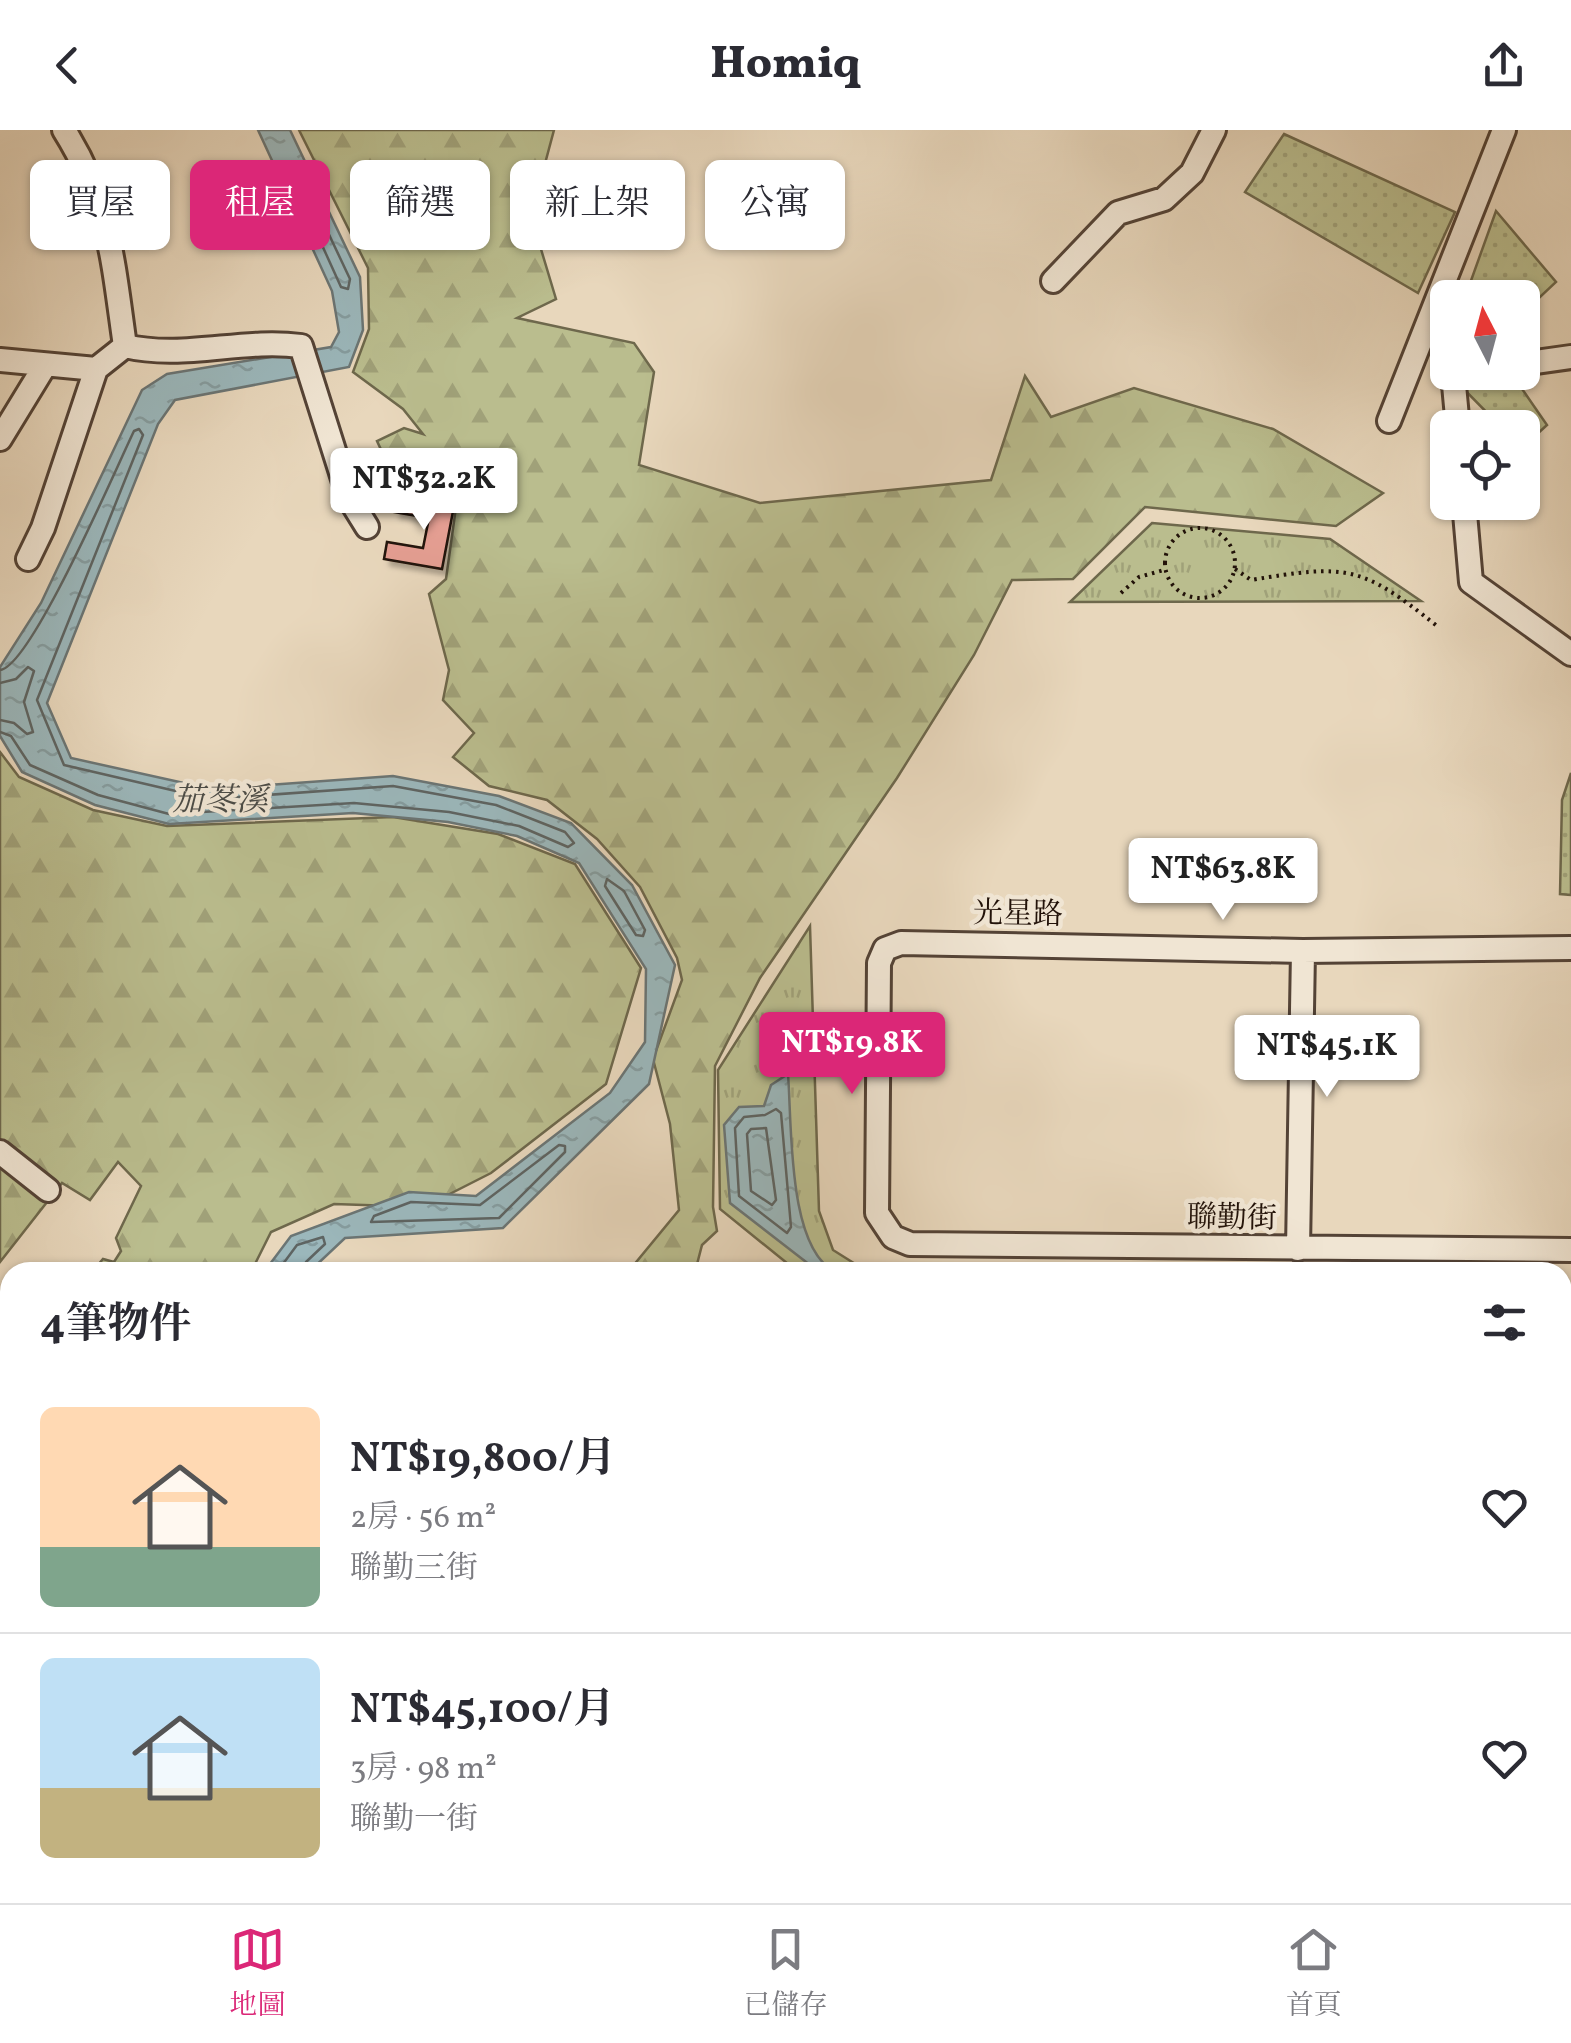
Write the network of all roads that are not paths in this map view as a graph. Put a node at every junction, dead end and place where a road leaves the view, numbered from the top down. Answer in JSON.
{"nodes":[{"id":1,"x":64,"y":130,"type":"edge"},
{"id":2,"x":1214,"y":130,"type":"edge"},
{"id":3,"x":1504,"y":130,"type":"edge"},
{"id":4,"x":1053,"y":282,"type":"dead end"},
{"id":5,"x":125,"y":346,"type":"junction"},
{"id":6,"x":1571,"y":357,"type":"edge"},
{"id":7,"x":0,"y":360,"type":"edge"},
{"id":8,"x":1540,"y":361,"type":"edge"},
{"id":9,"x":44,"y":366,"type":"junction"},
{"id":10,"x":96,"y":370,"type":"junction"},
{"id":11,"x":1390,"y":421,"type":"dead end"},
{"id":12,"x":0,"y":440,"type":"edge"},
{"id":13,"x":1466,"y":520,"type":"edge"},
{"id":14,"x":367,"y":527,"type":"dead end"},
{"id":15,"x":28,"y":559,"type":"dead end"},
{"id":16,"x":1571,"y":654,"type":"edge"},
{"id":17,"x":1571,"y":948,"type":"edge"},
{"id":18,"x":1303,"y":951,"type":"junction"},
{"id":19,"x":0,"y":1152,"type":"edge"},
{"id":20,"x":48,"y":1190,"type":"dead end"},
{"id":21,"x":893,"y":1237,"type":"joint"},
{"id":22,"x":1298,"y":1249,"type":"junction"},
{"id":23,"x":1571,"y":1250,"type":"edge"}],
"edges":[{"from":1,"to":5,"type":"street"},
{"from":2,"to":4,"type":"street"},
{"from":3,"to":11,"type":"street"},
{"from":5,"to":10,"type":"street"},
{"from":5,"to":14,"type":"street"},
{"from":6,"to":8,"type":"street"},
{"from":7,"to":9,"type":"street"},
{"from":9,"to":10,"type":"street"},
{"from":9,"to":12,"type":"street"},
{"from":10,"to":15,"type":"street"},
{"from":13,"to":16,"type":"street"},
{"from":17,"to":18,"type":"street","name":"光星路"},
{"from":18,"to":21,"type":"street","name":"光星路"},
{"from":18,"to":22,"type":"street"},
{"from":19,"to":20,"type":"street"},
{"from":21,"to":22,"type":"street","name":"聯勤街"},
{"from":22,"to":23,"type":"street","name":"聯勤街"}]}
